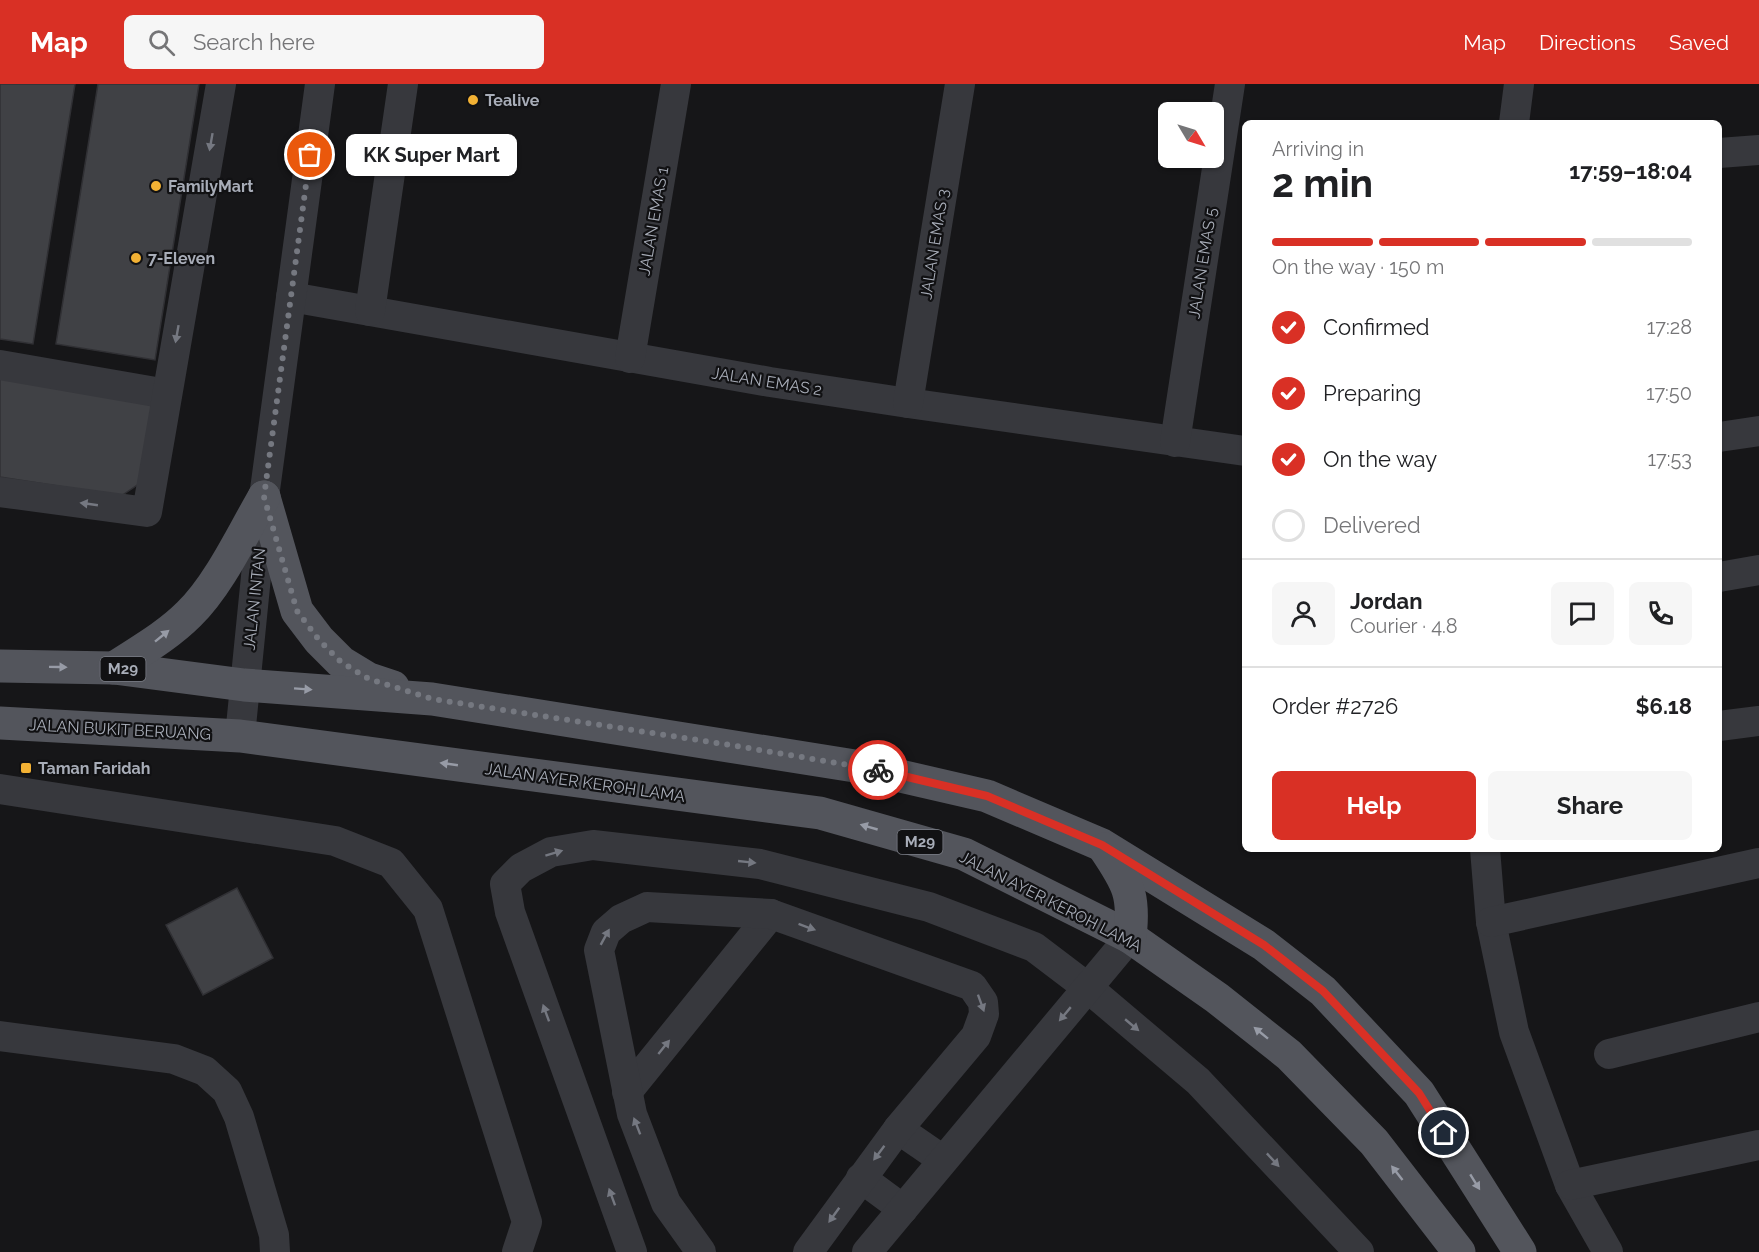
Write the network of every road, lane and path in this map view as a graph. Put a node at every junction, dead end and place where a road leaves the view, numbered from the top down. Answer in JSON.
{"nodes":[{"id":1,"x":220,"y":84,"type":"edge"},
{"id":2,"x":320,"y":84,"type":"edge"},
{"id":3,"x":403,"y":84,"type":"edge"},
{"id":4,"x":676,"y":84,"type":"edge"},
{"id":5,"x":960,"y":84,"type":"edge"},
{"id":6,"x":1230,"y":84,"type":"edge"},
{"id":7,"x":1520,"y":84,"type":"edge"},
{"id":8,"x":1514,"y":120,"type":"edge"},
{"id":9,"x":1759,"y":150,"type":"edge"},
{"id":10,"x":1722,"y":153,"type":"edge"},
{"id":11,"x":291,"y":297,"type":"junction"},
{"id":12,"x":370,"y":310,"type":"junction"},
{"id":13,"x":630,"y":358,"type":"junction"},
{"id":14,"x":0,"y":365,"type":"edge"},
{"id":15,"x":167,"y":394,"type":"junction"},
{"id":16,"x":908,"y":404,"type":"junction"},
{"id":17,"x":1759,"y":431,"type":"edge"},
{"id":18,"x":1722,"y":437,"type":"edge"},
{"id":19,"x":1175,"y":442,"type":"junction"},
{"id":20,"x":1242,"y":451,"type":"edge"},
{"id":21,"x":0,"y":492,"type":"edge"},
{"id":22,"x":264,"y":497,"type":"junction"},
{"id":23,"x":1759,"y":570,"type":"edge"},
{"id":24,"x":1722,"y":576,"type":"edge"},
{"id":25,"x":0,"y":666,"type":"edge"},
{"id":26,"x":114,"y":668,"type":"junction"},
{"id":27,"x":244,"y":685,"type":"junction"},
{"id":28,"x":432,"y":699,"type":"junction"},
{"id":29,"x":1759,"y":721,"type":"edge"},
{"id":30,"x":0,"y":723,"type":"edge"},
{"id":31,"x":1722,"y":726,"type":"edge"},
{"id":32,"x":240,"y":736,"type":"junction"},
{"id":33,"x":0,"y":789,"type":"edge"},
{"id":34,"x":1102,"y":845,"type":"junction"},
{"id":35,"x":1485,"y":852,"type":"edge"},
{"id":36,"x":1759,"y":863,"type":"edge"},
{"id":37,"x":771,"y":914,"type":"junction"},
{"id":38,"x":1491,"y":922,"type":"junction"},
{"id":39,"x":1130,"y":937,"type":"junction"},
{"id":40,"x":1088,"y":988,"type":"junction"},
{"id":41,"x":1759,"y":1017,"type":"edge"},
{"id":42,"x":0,"y":1036,"type":"edge"},
{"id":43,"x":1609,"y":1054,"type":"dead end"},
{"id":44,"x":627,"y":1092,"type":"junction"},
{"id":45,"x":898,"y":1129,"type":"junction"},
{"id":46,"x":1759,"y":1145,"type":"edge"},
{"id":47,"x":943,"y":1160,"type":"junction"},
{"id":48,"x":861,"y":1178,"type":"junction"},
{"id":49,"x":1570,"y":1185,"type":"junction"},
{"id":50,"x":903,"y":1209,"type":"junction"},
{"id":51,"x":275,"y":1252,"type":"edge"},
{"id":52,"x":517,"y":1252,"type":"edge"},
{"id":53,"x":632,"y":1252,"type":"edge"},
{"id":54,"x":701,"y":1252,"type":"edge"},
{"id":55,"x":808,"y":1252,"type":"edge"},
{"id":56,"x":867,"y":1252,"type":"edge"},
{"id":57,"x":1359,"y":1252,"type":"edge"},
{"id":58,"x":1459,"y":1252,"type":"edge"},
{"id":59,"x":1520,"y":1252,"type":"edge"},
{"id":60,"x":1608,"y":1252,"type":"edge"}],
"edges":[{"from":1,"to":15,"type":"street","one_way":true},
{"from":2,"to":11,"type":"street","name":"JALAN INTAN"},
{"from":3,"to":12,"type":"street"},
{"from":4,"to":13,"type":"street","name":"JALAN EMAS 1"},
{"from":5,"to":16,"type":"street","name":"JALAN EMAS 3"},
{"from":6,"to":19,"type":"street","name":"JALAN EMAS 5"},
{"from":7,"to":8,"type":"street"},
{"from":9,"to":10,"type":"street"},
{"from":11,"to":12,"type":"street","name":"JALAN EMAS 2"},
{"from":11,"to":22,"type":"street","name":"JALAN INTAN"},
{"from":12,"to":13,"type":"street","name":"JALAN EMAS 2"},
{"from":13,"to":16,"type":"street","name":"JALAN EMAS 2"},
{"from":14,"to":15,"type":"street"},
{"from":15,"to":21,"type":"street","one_way":true},
{"from":16,"to":19,"type":"street","name":"JALAN EMAS 2"},
{"from":17,"to":18,"type":"street"},
{"from":19,"to":20,"type":"street","name":"JALAN EMAS 2"},
{"from":26,"to":22,"type":"main road","one_way":true},
{"from":22,"to":27,"type":"street","name":"JALAN INTAN"},
{"from":22,"to":28,"type":"main road"},
{"from":23,"to":24,"type":"street"},
{"from":25,"to":26,"type":"main road","number":"M29","one_way":true},
{"from":26,"to":27,"type":"main road","number":"M29"},
{"from":27,"to":28,"type":"main road","number":"M29","one_way":true},
{"from":27,"to":32,"type":"street","name":"JALAN INTAN"},
{"from":28,"to":34,"type":"main road","number":"M29"},
{"from":29,"to":31,"type":"street"},
{"from":30,"to":32,"type":"main road","name":"JALAN BUKIT BERUANG","number":"M29"},
{"from":39,"to":32,"type":"main road","name":"JALAN AYER KEROH LAMA","number":"M29","one_way":true},
{"from":33,"to":52,"type":"street"},
{"from":34,"to":39,"type":"main road"},
{"from":34,"to":59,"type":"main road","number":"M29","one_way":true},
{"from":35,"to":38,"type":"street"},
{"from":36,"to":38,"type":"street"},
{"from":44,"to":37,"type":"street","one_way":true},
{"from":44,"to":37,"type":"street","one_way":true},
{"from":37,"to":45,"type":"street","one_way":true},
{"from":38,"to":49,"type":"street"},
{"from":39,"to":40,"type":"street"},
{"from":58,"to":39,"type":"main road","name":"JALAN AYER KEROH LAMA","number":"M29","one_way":true},
{"from":40,"to":47,"type":"street","one_way":true},
{"from":53,"to":40,"type":"street","one_way":true},
{"from":40,"to":57,"type":"street","one_way":true},
{"from":41,"to":43,"type":"street"},
{"from":42,"to":51,"type":"street"},
{"from":54,"to":44,"type":"street","one_way":true},
{"from":45,"to":47,"type":"street"},
{"from":45,"to":48,"type":"street","one_way":true},
{"from":46,"to":49,"type":"street"},
{"from":47,"to":50,"type":"street"},
{"from":48,"to":50,"type":"street"},
{"from":48,"to":55,"type":"street","one_way":true},
{"from":49,"to":60,"type":"street"},
{"from":50,"to":56,"type":"street"}]}
